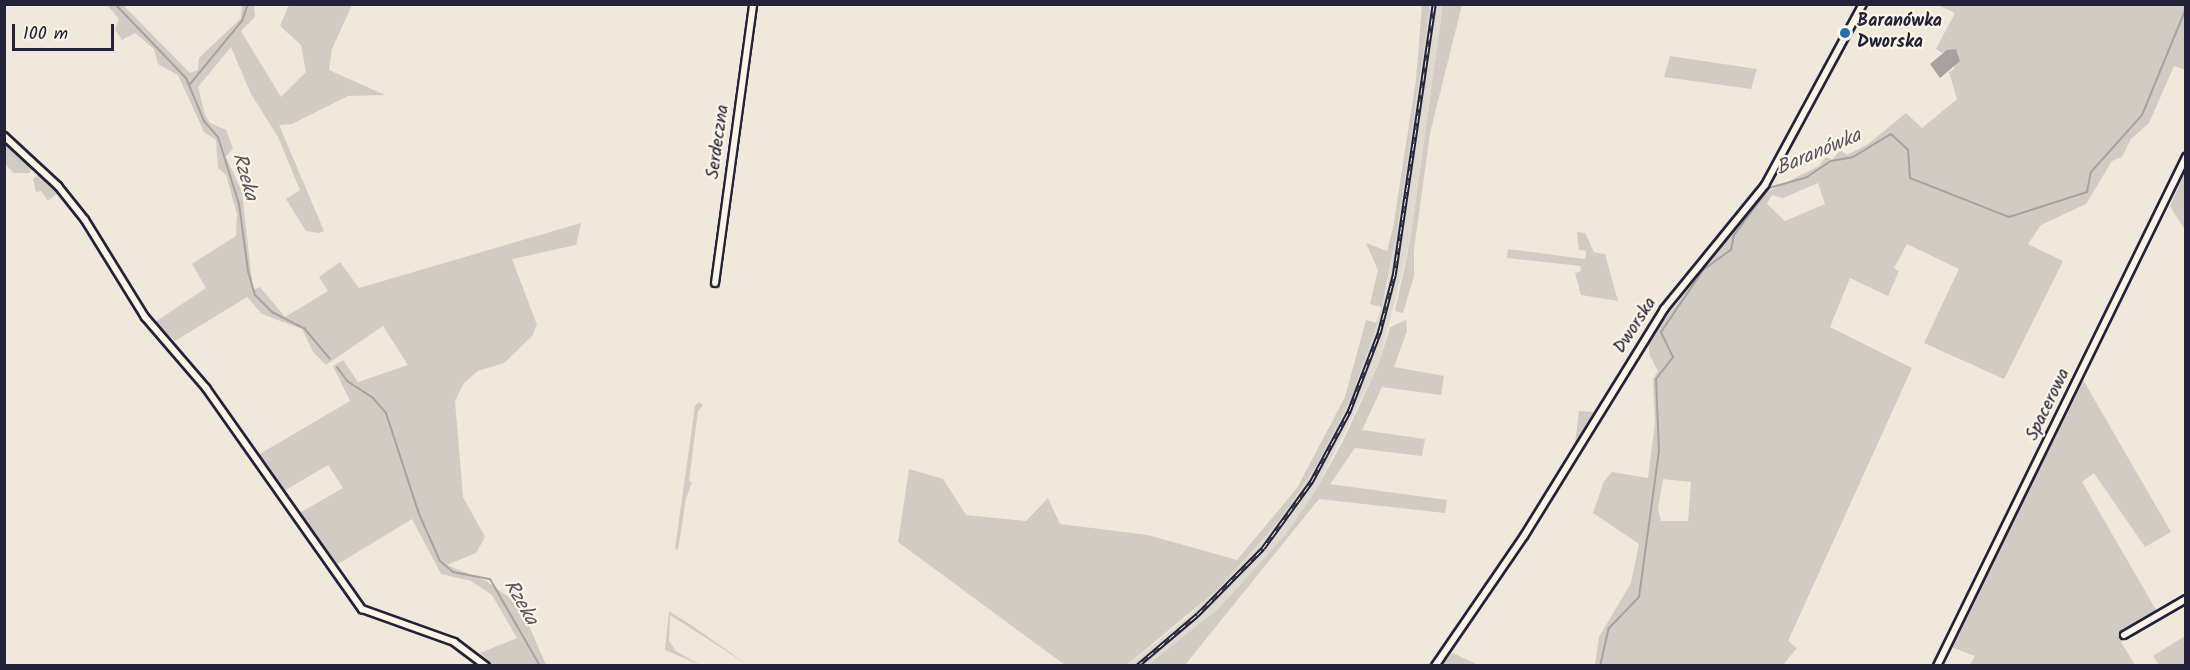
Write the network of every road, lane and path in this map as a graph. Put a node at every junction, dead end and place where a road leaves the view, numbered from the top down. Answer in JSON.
{"nodes":[{"id":1,"x":753,"y":4,"type":"edge"},
{"id":2,"x":1863,"y":4,"type":"edge"},
{"id":3,"x":4,"y":136,"type":"edge"},
{"id":4,"x":2186,"y":157,"type":"edge"},
{"id":5,"x":715,"y":283,"type":"dead end"},
{"id":6,"x":2186,"y":598,"type":"edge"},
{"id":7,"x":2124,"y":635,"type":"dead end"},
{"id":8,"x":486,"y":666,"type":"edge"},
{"id":9,"x":1435,"y":666,"type":"edge"},
{"id":10,"x":1937,"y":666,"type":"edge"}],
"edges":[{"from":1,"to":5,"type":"street","name":"Serdeczna"},
{"from":2,"to":9,"type":"street","name":"Dworska"},
{"from":3,"to":8,"type":"street"},
{"from":4,"to":10,"type":"street","name":"Spacerowa"},
{"from":6,"to":7,"type":"street"}]}
